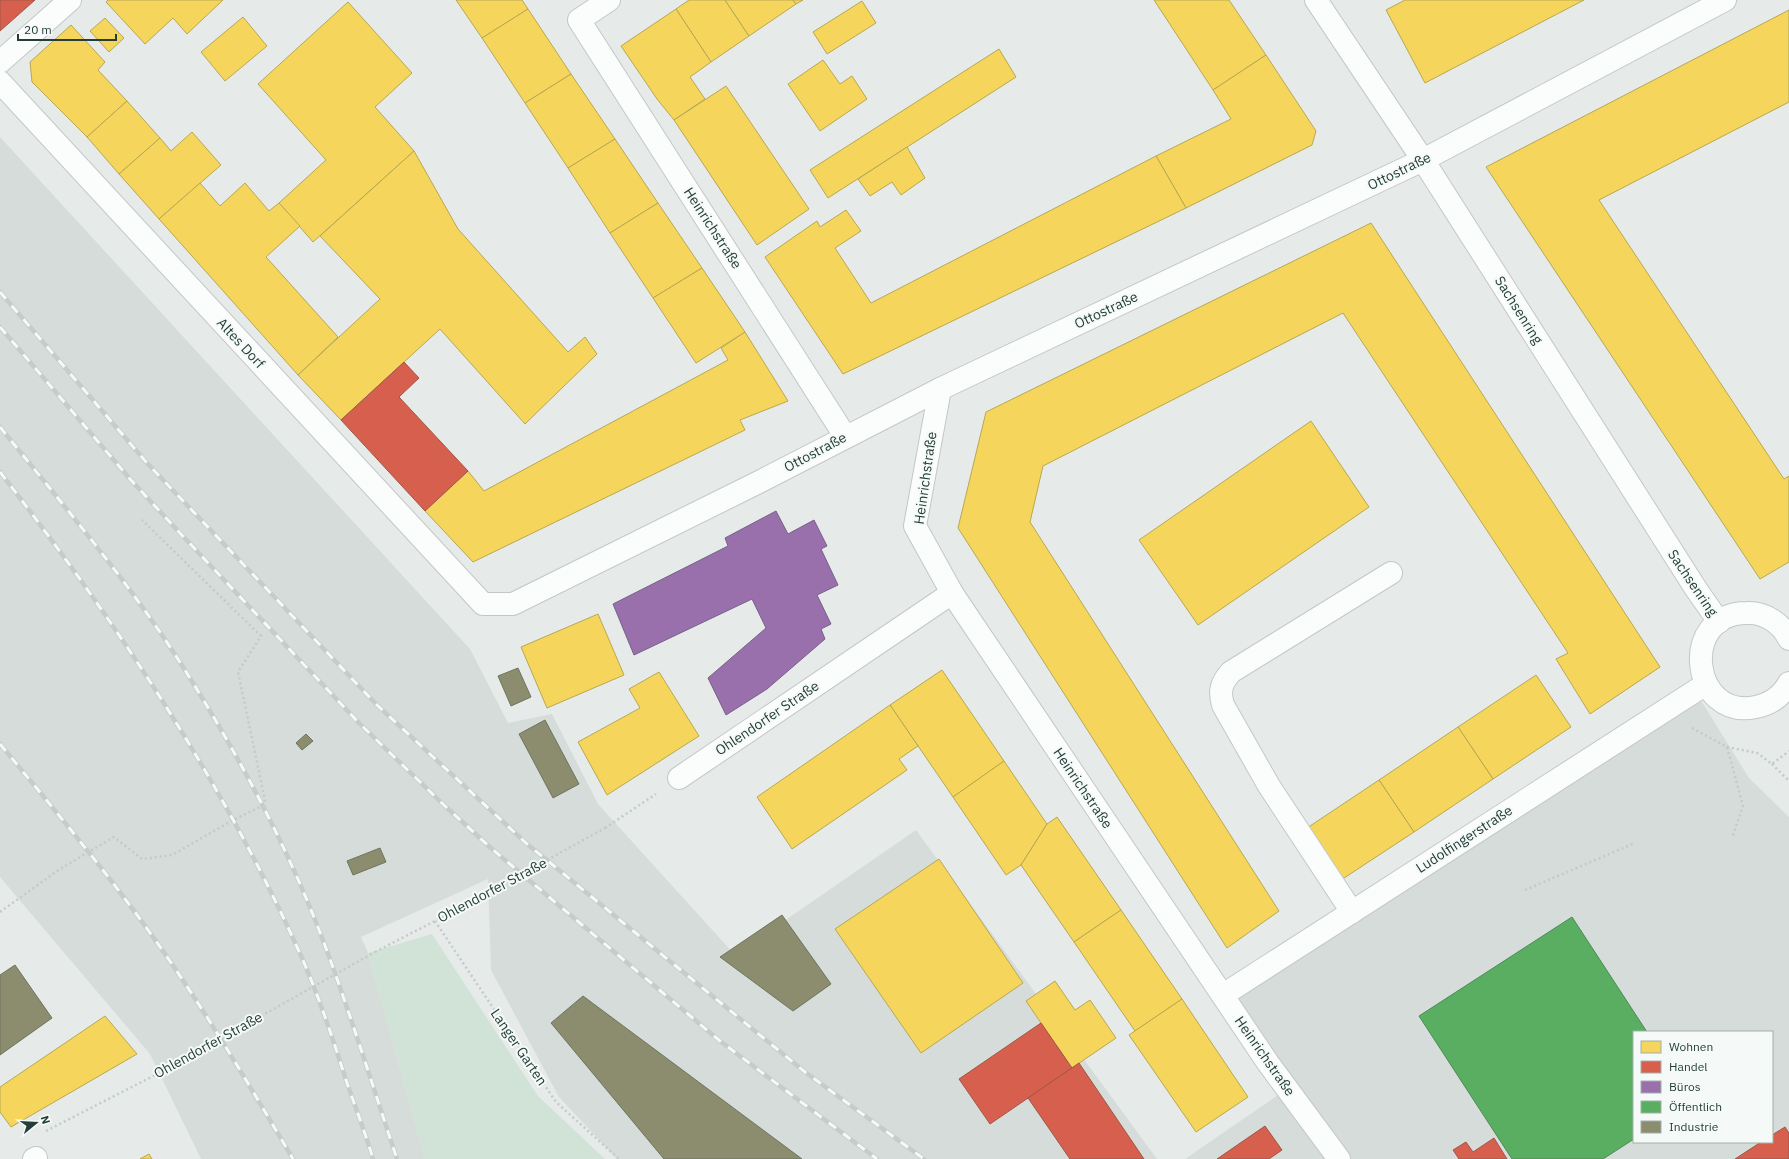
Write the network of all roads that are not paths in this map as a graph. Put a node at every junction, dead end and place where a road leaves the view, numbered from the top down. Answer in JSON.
{"nodes":[{"id":1,"x":70,"y":0,"type":"edge"},
{"id":2,"x":608,"y":0,"type":"edge"},
{"id":3,"x":1316,"y":0,"type":"edge"},
{"id":4,"x":1725,"y":0,"type":"edge"},
{"id":5,"x":0,"y":62,"type":"edge"},
{"id":6,"x":0,"y":82,"type":"edge"},
{"id":7,"x":1423,"y":160,"type":"junction"},
{"id":8,"x":940,"y":389,"type":"junction"},
{"id":9,"x":845,"y":436,"type":"junction"},
{"id":10,"x":1391,"y":573,"type":"dead end"},
{"id":11,"x":952,"y":593,"type":"junction"},
{"id":12,"x":483,"y":604,"type":"joint"},
{"id":13,"x":1719,"y":622,"type":"junction"},
{"id":14,"x":1788,"y":635,"type":"edge"},
{"id":15,"x":1706,"y":684,"type":"junction"},
{"id":16,"x":1785,"y":698,"type":"edge"},
{"id":17,"x":679,"y":778,"type":"road end"},
{"id":18,"x":1352,"y":912,"type":"junction"},
{"id":19,"x":1223,"y":995,"type":"junction"},
{"id":20,"x":1339,"y":1159,"type":"edge"}],
"edges":[{"from":1,"to":5,"type":"street"},
{"from":2,"to":9,"type":"street","name":"Heinrichstraße"},
{"from":3,"to":7,"type":"street","name":"Sachsenring"},
{"from":4,"to":7,"type":"street","name":"Ottostraße"},
{"from":6,"to":12,"type":"street","name":"Altes Dorf"},
{"from":7,"to":8,"type":"street","name":"Ottostraße"},
{"from":7,"to":13,"type":"street","name":"Sachsenring"},
{"from":8,"to":9,"type":"street","name":"Ottostraße"},
{"from":8,"to":11,"type":"street","name":"Heinrichstraße"},
{"from":9,"to":12,"type":"street","name":"Ottostraße"},
{"from":10,"to":18,"type":"street"},
{"from":11,"to":17,"type":"street","name":"Ohlendorfer Straße"},
{"from":11,"to":19,"type":"street","name":"Heinrichstraße"},
{"from":13,"to":14,"type":"street","name":"Sachsenring"},
{"from":13,"to":15,"type":"street","name":"Sachsenring"},
{"from":15,"to":16,"type":"street","name":"Sachsenring"},
{"from":15,"to":18,"type":"street","name":"Ludolfingerstraße"},
{"from":18,"to":19,"type":"street","name":"Ludolfingerstraße"},
{"from":19,"to":20,"type":"street","name":"Heinrichstraße"}]}
